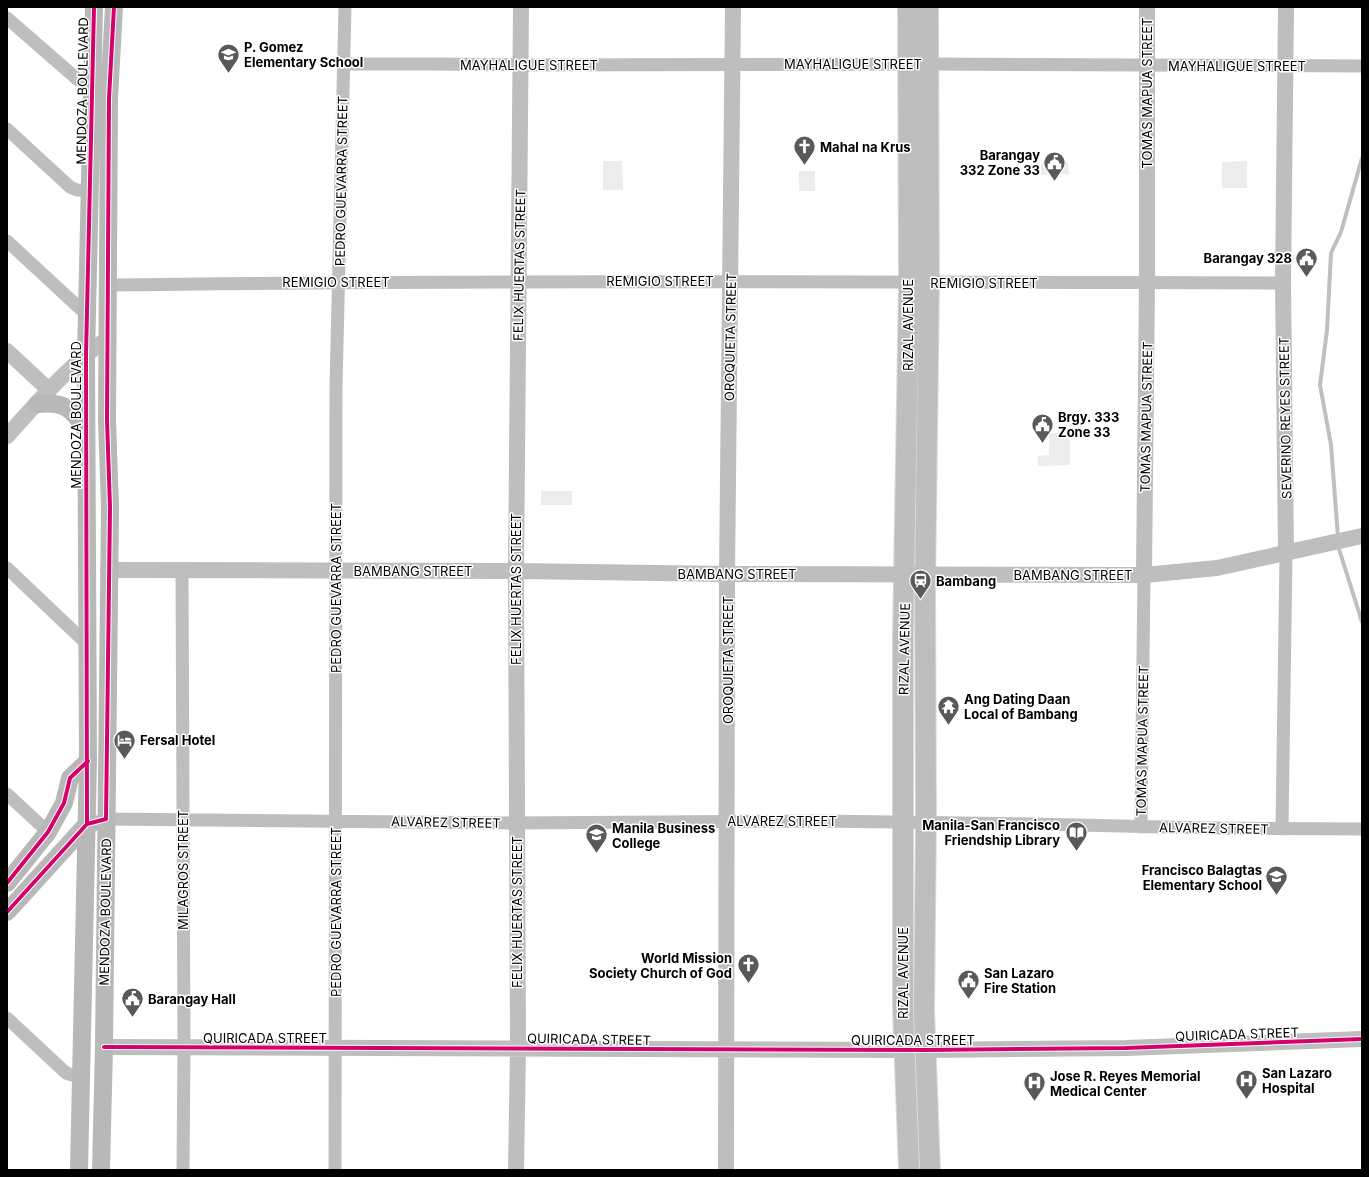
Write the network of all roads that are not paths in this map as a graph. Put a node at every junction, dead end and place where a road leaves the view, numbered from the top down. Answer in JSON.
{"nodes":[{"id":1,"x":94,"y":7,"type":"edge"},
{"id":2,"x":114,"y":7,"type":"edge"},
{"id":3,"x":344,"y":7,"type":"edge"},
{"id":4,"x":521,"y":7,"type":"edge"},
{"id":5,"x":733,"y":7,"type":"edge"},
{"id":6,"x":908,"y":7,"type":"edge"},
{"id":7,"x":928,"y":7,"type":"edge"},
{"id":8,"x":1147,"y":7,"type":"edge"},
{"id":9,"x":1286,"y":7,"type":"edge"},
{"id":10,"x":7,"y":18,"type":"edge"},
{"id":11,"x":344,"y":64,"type":"junction"},
{"id":12,"x":908,"y":64,"type":"junction"},
{"id":13,"x":929,"y":64,"type":"junction"},
{"id":14,"x":521,"y":65,"type":"junction"},
{"id":15,"x":732,"y":65,"type":"junction"},
{"id":16,"x":1147,"y":65,"type":"junction"},
{"id":17,"x":1285,"y":66,"type":"junction"},
{"id":18,"x":1362,"y":66,"type":"edge"},
{"id":19,"x":92,"y":83,"type":"junction"},
{"id":20,"x":7,"y":129,"type":"edge"},
{"id":21,"x":90,"y":191,"type":"junction"},
{"id":22,"x":7,"y":241,"type":"edge"},
{"id":23,"x":731,"y":281,"type":"junction"},
{"id":24,"x":339,"y":282,"type":"junction"},
{"id":25,"x":518,"y":282,"type":"junction"},
{"id":26,"x":908,"y":283,"type":"junction"},
{"id":27,"x":929,"y":283,"type":"junction"},
{"id":28,"x":1147,"y":283,"type":"junction"},
{"id":29,"x":1284,"y":283,"type":"junction"},
{"id":30,"x":108,"y":285,"type":"junction"},
{"id":31,"x":88,"y":315,"type":"junction"},
{"id":32,"x":107,"y":339,"type":"junction"},
{"id":33,"x":7,"y":351,"type":"edge"},
{"id":34,"x":86,"y":355,"type":"junction"},
{"id":35,"x":49,"y":390,"type":"junction"},
{"id":36,"x":37,"y":404,"type":"junction"},
{"id":37,"x":86,"y":430,"type":"junction"},
{"id":38,"x":7,"y":436,"type":"edge"},
{"id":39,"x":1362,"y":536,"type":"edge"},
{"id":40,"x":1286,"y":554,"type":"junction"},
{"id":41,"x":7,"y":568,"type":"edge"},
{"id":42,"x":108,"y":570,"type":"junction"},
{"id":43,"x":182,"y":570,"type":"junction"},
{"id":44,"x":336,"y":570,"type":"junction"},
{"id":45,"x":516,"y":571,"type":"junction"},
{"id":46,"x":727,"y":574,"type":"junction"},
{"id":47,"x":905,"y":574,"type":"junction"},
{"id":48,"x":925,"y":574,"type":"junction"},
{"id":49,"x":1144,"y":575,"type":"junction"},
{"id":50,"x":87,"y":644,"type":"junction"},
{"id":51,"x":88,"y":761,"type":"junction"},
{"id":52,"x":7,"y":794,"type":"edge"},
{"id":53,"x":106,"y":819,"type":"junction"},
{"id":54,"x":183,"y":820,"type":"junction"},
{"id":55,"x":336,"y":821,"type":"junction"},
{"id":56,"x":728,"y":821,"type":"junction"},
{"id":57,"x":903,"y":822,"type":"junction"},
{"id":58,"x":926,"y":822,"type":"junction"},
{"id":59,"x":516,"y":823,"type":"junction"},
{"id":60,"x":87,"y":824,"type":"junction"},
{"id":61,"x":1141,"y":827,"type":"junction"},
{"id":62,"x":1282,"y":829,"type":"junction"},
{"id":63,"x":1362,"y":829,"type":"edge"},
{"id":64,"x":48,"y":832,"type":"junction"},
{"id":65,"x":7,"y":883,"type":"edge"},
{"id":66,"x":7,"y":912,"type":"edge"},
{"id":67,"x":903,"y":1010,"type":"junction"},
{"id":68,"x":924,"y":1010,"type":"junction"},
{"id":69,"x":7,"y":1018,"type":"edge"},
{"id":70,"x":1362,"y":1039,"type":"edge"},
{"id":71,"x":104,"y":1047,"type":"junction"},
{"id":72,"x":184,"y":1047,"type":"junction"},
{"id":73,"x":335,"y":1048,"type":"junction"},
{"id":74,"x":518,"y":1048,"type":"junction"},
{"id":75,"x":727,"y":1050,"type":"junction"},
{"id":76,"x":904,"y":1050,"type":"junction"},
{"id":77,"x":925,"y":1050,"type":"junction"},
{"id":78,"x":81,"y":1076,"type":"junction"},
{"id":79,"x":79,"y":1170,"type":"edge"},
{"id":80,"x":101,"y":1170,"type":"edge"},
{"id":81,"x":183,"y":1170,"type":"edge"},
{"id":82,"x":335,"y":1170,"type":"edge"},
{"id":83,"x":516,"y":1170,"type":"edge"},
{"id":84,"x":726,"y":1170,"type":"edge"},
{"id":85,"x":909,"y":1170,"type":"edge"},
{"id":86,"x":930,"y":1170,"type":"edge"}],
"edges":[{"from":1,"to":19,"type":"main road","name":"MENDOZA BOULEVARD"},
{"from":2,"to":30,"type":"main road","name":"MENDOZA BOULEVARD"},
{"from":3,"to":11,"type":"street","name":"PEDRO GUEVARRA STREET"},
{"from":4,"to":14,"type":"street","name":"FELIX HUERTAS STREET"},
{"from":5,"to":15,"type":"street","name":"OROQUIETA STREET"},
{"from":6,"to":12,"type":"main road","name":"RIZAL AVENUE"},
{"from":7,"to":13,"type":"main road","name":"RIZAL AVENUE"},
{"from":8,"to":16,"type":"street","name":"TOMAS MAPUA STREET"},
{"from":9,"to":17,"type":"street","name":"SEVERINO REYES STREET"},
{"from":10,"to":19,"type":"street"},
{"from":11,"to":14,"type":"street","name":"MAYHALIGUE STREET"},
{"from":11,"to":24,"type":"street","name":"PEDRO GUEVARRA STREET"},
{"from":12,"to":13,"type":"street","name":"MAYHALIGUE STREET"},
{"from":12,"to":15,"type":"street","name":"MAYHALIGUE STREET"},
{"from":12,"to":26,"type":"main road","name":"RIZAL AVENUE"},
{"from":13,"to":16,"type":"street","name":"MAYHALIGUE STREET"},
{"from":13,"to":27,"type":"main road","name":"RIZAL AVENUE"},
{"from":14,"to":15,"type":"street","name":"MAYHALIGUE STREET"},
{"from":14,"to":25,"type":"street","name":"FELIX HUERTAS STREET"},
{"from":15,"to":23,"type":"street","name":"OROQUIETA STREET"},
{"from":16,"to":17,"type":"street","name":"MAYHALIGUE STREET"},
{"from":16,"to":28,"type":"street","name":"TOMAS MAPUA STREET"},
{"from":17,"to":18,"type":"street","name":"MAYHALIGUE STREET"},
{"from":17,"to":29,"type":"street","name":"SEVERINO REYES STREET"},
{"from":19,"to":21,"type":"main road","name":"MENDOZA BOULEVARD"},
{"from":20,"to":21,"type":"street"},
{"from":21,"to":31,"type":"main road","name":"MENDOZA BOULEVARD"},
{"from":22,"to":31,"type":"street"},
{"from":23,"to":25,"type":"street","name":"REMIGIO STREET"},
{"from":23,"to":26,"type":"street","name":"REMIGIO STREET"},
{"from":23,"to":46,"type":"street","name":"OROQUIETA STREET"},
{"from":24,"to":25,"type":"street","name":"REMIGIO STREET"},
{"from":24,"to":30,"type":"street","name":"REMIGIO STREET"},
{"from":24,"to":44,"type":"street","name":"PEDRO GUEVARRA STREET"},
{"from":25,"to":45,"type":"street","name":"FELIX HUERTAS STREET"},
{"from":26,"to":27,"type":"street","name":"REMIGIO STREET"},
{"from":26,"to":47,"type":"main road","name":"RIZAL AVENUE"},
{"from":27,"to":28,"type":"street","name":"REMIGIO STREET"},
{"from":27,"to":48,"type":"main road","name":"RIZAL AVENUE"},
{"from":28,"to":29,"type":"street","name":"REMIGIO STREET"},
{"from":28,"to":49,"type":"street","name":"TOMAS MAPUA STREET"},
{"from":29,"to":40,"type":"street","name":"SEVERINO REYES STREET"},
{"from":30,"to":32,"type":"main road","name":"MENDOZA BOULEVARD"},
{"from":31,"to":34,"type":"main road","name":"MENDOZA BOULEVARD"},
{"from":32,"to":34,"type":"street"},
{"from":32,"to":42,"type":"main road","name":"MENDOZA BOULEVARD"},
{"from":33,"to":35,"type":"street"},
{"from":34,"to":35,"type":"street"},
{"from":34,"to":37,"type":"main road","name":"MENDOZA BOULEVARD"},
{"from":35,"to":36,"type":"street"},
{"from":36,"to":37,"type":"main road"},
{"from":36,"to":38,"type":"street"},
{"from":37,"to":50,"type":"main road","name":"MENDOZA BOULEVARD"},
{"from":39,"to":40,"type":"street","name":"BAMBANG STREET"},
{"from":40,"to":49,"type":"street","name":"BAMBANG STREET"},
{"from":40,"to":62,"type":"street","name":"SEVERINO REYES STREET"},
{"from":41,"to":50,"type":"street"},
{"from":42,"to":43,"type":"street","name":"BAMBANG STREET"},
{"from":42,"to":53,"type":"main road","name":"MENDOZA BOULEVARD"},
{"from":43,"to":44,"type":"street","name":"BAMBANG STREET"},
{"from":43,"to":54,"type":"street","name":"MILAGROS STREET"},
{"from":44,"to":45,"type":"street","name":"BAMBANG STREET"},
{"from":44,"to":55,"type":"street","name":"PEDRO GUEVARRA STREET"},
{"from":45,"to":46,"type":"street","name":"BAMBANG STREET"},
{"from":45,"to":59,"type":"street","name":"FELIX HUERTAS STREET"},
{"from":46,"to":47,"type":"street","name":"BAMBANG STREET"},
{"from":46,"to":56,"type":"street","name":"OROQUIETA STREET"},
{"from":47,"to":48,"type":"street","name":"BAMBANG STREET"},
{"from":47,"to":57,"type":"main road","name":"RIZAL AVENUE"},
{"from":48,"to":49,"type":"street","name":"BAMBANG STREET"},
{"from":48,"to":58,"type":"main road","name":"RIZAL AVENUE"},
{"from":49,"to":61,"type":"street","name":"TOMAS MAPUA STREET"},
{"from":50,"to":51,"type":"main road","name":"MENDOZA BOULEVARD"},
{"from":51,"to":60,"type":"main road","name":"MENDOZA BOULEVARD"},
{"from":51,"to":64,"type":"main road"},
{"from":52,"to":64,"type":"street"},
{"from":53,"to":54,"type":"street","name":"ALVAREZ STREET"},
{"from":53,"to":60,"type":"main road"},
{"from":53,"to":71,"type":"main road","name":"MENDOZA BOULEVARD"},
{"from":54,"to":55,"type":"street","name":"ALVAREZ STREET"},
{"from":54,"to":72,"type":"street","name":"MILAGROS STREET"},
{"from":55,"to":59,"type":"street","name":"ALVAREZ STREET"},
{"from":55,"to":73,"type":"street","name":"PEDRO GUEVARRA STREET"},
{"from":56,"to":57,"type":"street","name":"ALVAREZ STREET"},
{"from":56,"to":59,"type":"street","name":"ALVAREZ STREET"},
{"from":56,"to":75,"type":"street","name":"OROQUIETA STREET"},
{"from":57,"to":58,"type":"street","name":"ALVAREZ STREET"},
{"from":57,"to":67,"type":"main road","name":"RIZAL AVENUE"},
{"from":58,"to":61,"type":"street","name":"ALVAREZ STREET"},
{"from":58,"to":68,"type":"main road","name":"RIZAL AVENUE"},
{"from":59,"to":74,"type":"street","name":"FELIX HUERTAS STREET"},
{"from":60,"to":66,"type":"main road"},
{"from":60,"to":78,"type":"main road","name":"MENDOZA BOULEVARD"},
{"from":61,"to":62,"type":"street","name":"ALVAREZ STREET"},
{"from":62,"to":63,"type":"street","name":"ALVAREZ STREET"},
{"from":64,"to":65,"type":"main road"},
{"from":67,"to":68,"type":"main road"},
{"from":67,"to":76,"type":"main road","name":"RIZAL AVENUE"},
{"from":68,"to":77,"type":"main road","name":"RIZAL AVENUE"},
{"from":69,"to":78,"type":"street"},
{"from":70,"to":77,"type":"street","name":"QUIRICADA STREET"},
{"from":71,"to":72,"type":"street","name":"QUIRICADA STREET"},
{"from":71,"to":80,"type":"main road","name":"MENDOZA BOULEVARD"},
{"from":72,"to":73,"type":"street","name":"QUIRICADA STREET"},
{"from":72,"to":81,"type":"street","name":"MILAGROS STREET"},
{"from":73,"to":74,"type":"street","name":"QUIRICADA STREET"},
{"from":73,"to":82,"type":"street","name":"PEDRO GUEVARRA STREET"},
{"from":74,"to":75,"type":"street","name":"QUIRICADA STREET"},
{"from":74,"to":83,"type":"street","name":"FELIX HUERTAS STREET"},
{"from":75,"to":76,"type":"street","name":"QUIRICADA STREET"},
{"from":75,"to":84,"type":"street","name":"OROQUIETA STREET"},
{"from":76,"to":77,"type":"street","name":"QUIRICADA STREET"},
{"from":76,"to":85,"type":"main road","name":"RIZAL AVENUE"},
{"from":77,"to":86,"type":"main road","name":"RIZAL AVENUE"},
{"from":78,"to":79,"type":"main road","name":"MENDOZA BOULEVARD"}]}
